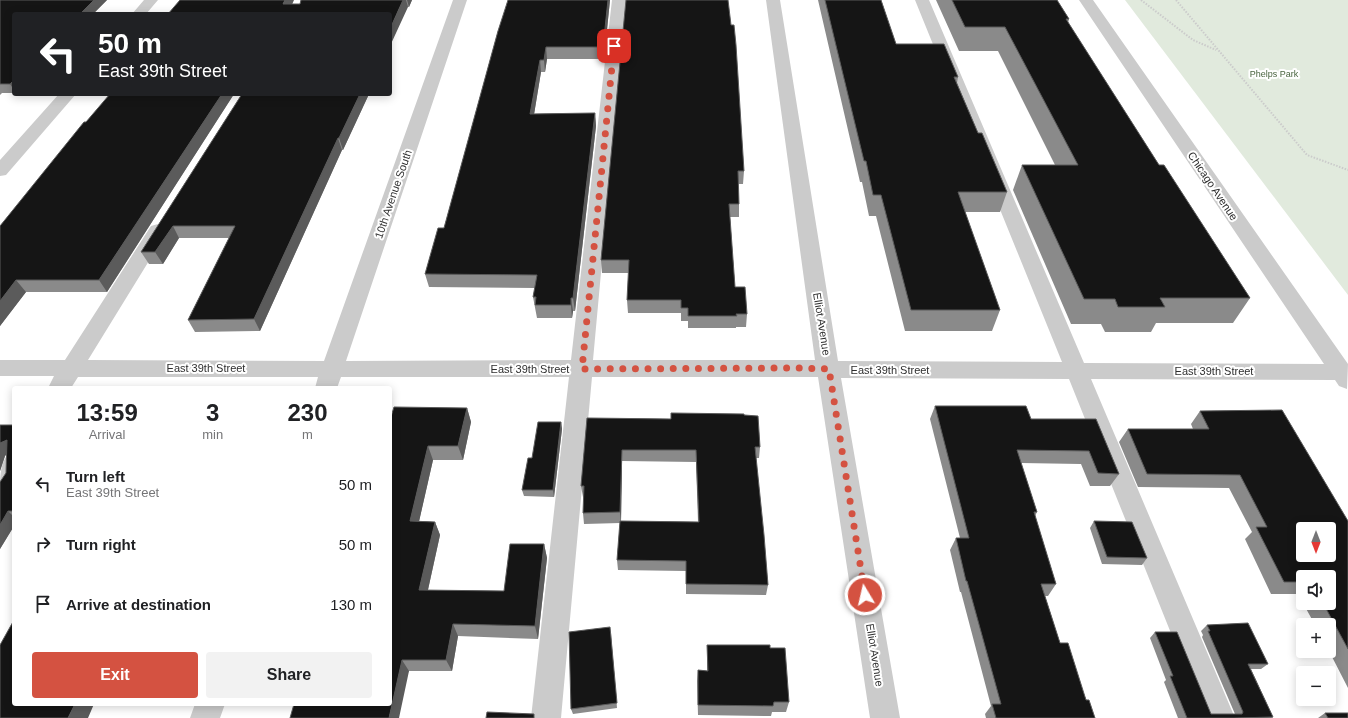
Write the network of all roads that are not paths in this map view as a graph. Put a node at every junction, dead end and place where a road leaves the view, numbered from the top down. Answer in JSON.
{"nodes":[{"id":1,"x":151,"y":0,"type":"edge"},
{"id":2,"x":460,"y":0,"type":"edge"},
{"id":3,"x":619,"y":0,"type":"edge"},
{"id":4,"x":774,"y":0,"type":"edge"},
{"id":5,"x":922,"y":0,"type":"edge"},
{"id":6,"x":1086,"y":0,"type":"edge"},
{"id":7,"x":141,"y":12,"type":"edge"},
{"id":8,"x":66,"y":96,"type":"edge"},
{"id":9,"x":0,"y":171,"type":"edge"},
{"id":10,"x":168,"y":214,"type":"edge"},
{"id":11,"x":0,"y":368,"type":"edge"},
{"id":12,"x":72,"y":368,"type":"junction"},
{"id":13,"x":582,"y":369,"type":"junction"},
{"id":14,"x":829,"y":369,"type":"junction"},
{"id":15,"x":1077,"y":370,"type":"junction"},
{"id":16,"x":1346,"y":375,"type":"edge"},
{"id":17,"x":329,"y":379,"type":"edge"},
{"id":18,"x":60,"y":386,"type":"edge"},
{"id":19,"x":12,"y":463,"type":"edge"},
{"id":20,"x":0,"y":482,"type":"edge"},
{"id":21,"x":209,"y":706,"type":"edge"},
{"id":22,"x":205,"y":718,"type":"edge"},
{"id":23,"x":546,"y":718,"type":"edge"},
{"id":24,"x":885,"y":718,"type":"edge"},
{"id":25,"x":1220,"y":718,"type":"edge"}],
"edges":[{"from":1,"to":7,"type":"street"},
{"from":2,"to":17,"type":"street","name":"10th Avenue South"},
{"from":3,"to":13,"type":"street"},
{"from":4,"to":14,"type":"street","name":"Elliot Avenue"},
{"from":5,"to":15,"type":"street"},
{"from":6,"to":16,"type":"street","name":"Chicago Avenue"},
{"from":8,"to":9,"type":"street"},
{"from":10,"to":12,"type":"street"},
{"from":11,"to":12,"type":"street","name":"East 39th Street"},
{"from":12,"to":17,"type":"street","name":"East 39th Street"},
{"from":12,"to":18,"type":"street"},
{"from":13,"to":14,"type":"street","name":"East 39th Street"},
{"from":13,"to":17,"type":"street","name":"East 39th Street"},
{"from":13,"to":23,"type":"street"},
{"from":14,"to":15,"type":"street","name":"East 39th Street"},
{"from":14,"to":24,"type":"street","name":"Elliot Avenue"},
{"from":15,"to":16,"type":"street","name":"East 39th Street"},
{"from":15,"to":25,"type":"street"},
{"from":19,"to":20,"type":"street"},
{"from":21,"to":22,"type":"street"}]}
